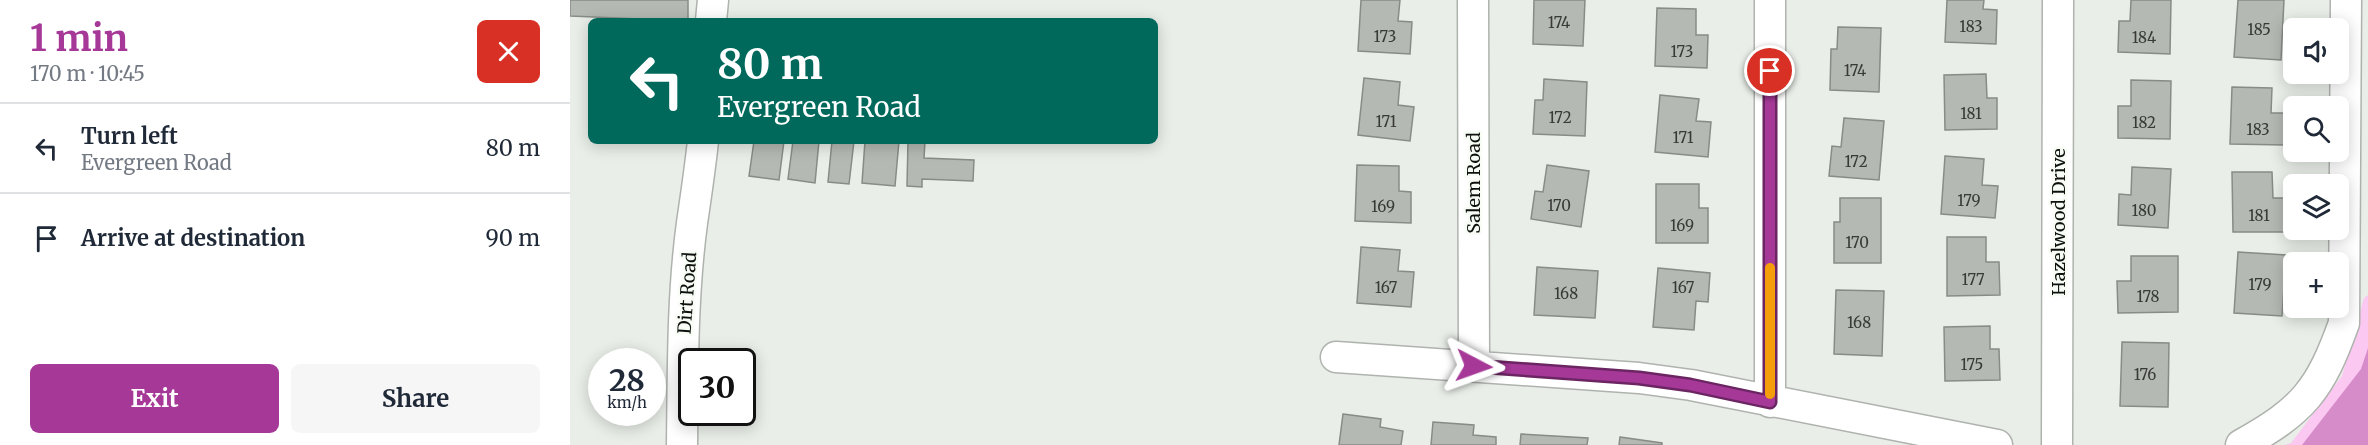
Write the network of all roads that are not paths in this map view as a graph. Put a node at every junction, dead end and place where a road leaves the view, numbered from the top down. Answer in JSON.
{"nodes":[{"id":1,"x":713,"y":0,"type":"edge"},
{"id":2,"x":1473,"y":0,"type":"edge"},
{"id":3,"x":1770,"y":0,"type":"edge"},
{"id":4,"x":2058,"y":0,"type":"edge"},
{"id":5,"x":2346,"y":0,"type":"edge"},
{"id":6,"x":711,"y":18,"type":"edge"},
{"id":7,"x":702,"y":144,"type":"edge"},
{"id":8,"x":2356,"y":254,"type":"edge"},
{"id":9,"x":1336,"y":357,"type":"dead end"},
{"id":10,"x":1474,"y":366,"type":"junction"},
{"id":11,"x":1770,"y":402,"type":"junction"},
{"id":12,"x":682,"y":445,"type":"edge"},
{"id":13,"x":1997,"y":445,"type":"edge"},
{"id":14,"x":2057,"y":445,"type":"edge"},
{"id":15,"x":2241,"y":445,"type":"edge"}],
"edges":[{"from":1,"to":6,"type":"street"},
{"from":2,"to":10,"type":"street","name":"Salem Road"},
{"from":3,"to":11,"type":"street"},
{"from":4,"to":14,"type":"street","name":"Hazelwood Drive"},
{"from":5,"to":8,"type":"street"},
{"from":7,"to":12,"type":"street","name":"Dirt Road"},
{"from":8,"to":15,"type":"street"},
{"from":9,"to":10,"type":"street"},
{"from":10,"to":11,"type":"street"},
{"from":11,"to":13,"type":"street"}]}
